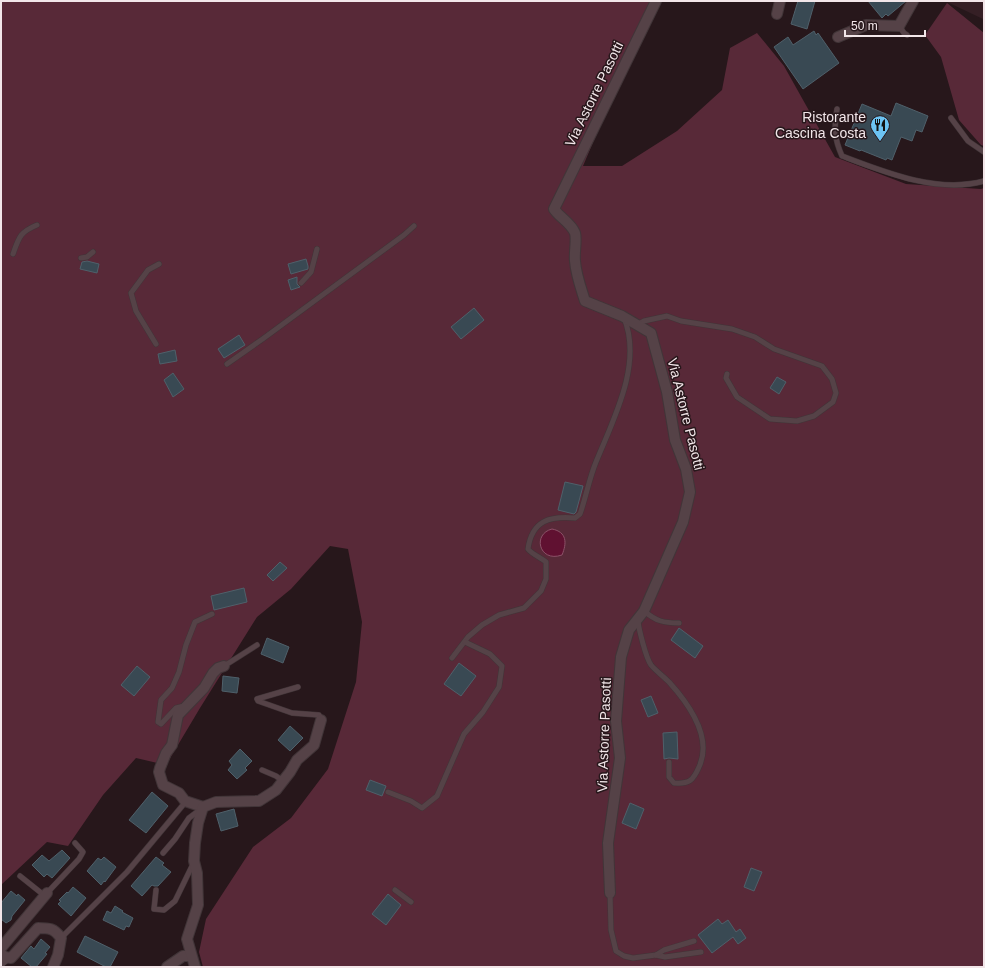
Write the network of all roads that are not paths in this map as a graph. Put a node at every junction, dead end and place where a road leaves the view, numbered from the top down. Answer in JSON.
{"nodes":[{"id":1,"x":656,"y":1,"type":"edge"},
{"id":2,"x":780,"y":1,"type":"edge"},
{"id":3,"x":913,"y":1,"type":"edge"},
{"id":4,"x":777,"y":14,"type":"dead end"},
{"id":5,"x":899,"y":26,"type":"junction"},
{"id":6,"x":907,"y":35,"type":"dead end"},
{"id":7,"x":838,"y":37,"type":"dead end"},
{"id":8,"x":837,"y":109,"type":"dead end"},
{"id":9,"x":951,"y":118,"type":"dead end"},
{"id":10,"x":984,"y":152,"type":"edge"},
{"id":11,"x":984,"y":181,"type":"edge"},
{"id":12,"x":37,"y":225,"type":"dead end"},
{"id":13,"x":414,"y":226,"type":"dead end"},
{"id":14,"x":318,"y":249,"type":"dead end"},
{"id":15,"x":93,"y":252,"type":"dead end"},
{"id":16,"x":13,"y":254,"type":"dead end"},
{"id":17,"x":81,"y":258,"type":"dead end"},
{"id":18,"x":159,"y":264,"type":"dead end"},
{"id":19,"x":301,"y":283,"type":"dead end"},
{"id":20,"x":622,"y":316,"type":"junction"},
{"id":21,"x":637,"y":325,"type":"junction"},
{"id":22,"x":156,"y":344,"type":"dead end"},
{"id":23,"x":227,"y":364,"type":"dead end"},
{"id":24,"x":727,"y":374,"type":"dead end"},
{"id":25,"x":644,"y":611,"type":"junction"},
{"id":26,"x":212,"y":614,"type":"dead end"},
{"id":27,"x":637,"y":620,"type":"junction"},
{"id":28,"x":679,"y":623,"type":"dead end"},
{"id":29,"x":464,"y":642,"type":"junction"},
{"id":30,"x":257,"y":645,"type":"dead end"},
{"id":31,"x":452,"y":658,"type":"dead end"},
{"id":32,"x":224,"y":666,"type":"joint"},
{"id":33,"x":298,"y":687,"type":"dead end"},
{"id":34,"x":187,"y":705,"type":"junction"},
{"id":35,"x":321,"y":720,"type":"joint"},
{"id":36,"x":669,"y":762,"type":"dead end"},
{"id":37,"x":262,"y":770,"type":"dead end"},
{"id":38,"x":283,"y":781,"type":"junction"},
{"id":39,"x":388,"y":792,"type":"dead end"},
{"id":40,"x":183,"y":805,"type":"dead end"},
{"id":41,"x":203,"y":807,"type":"junction"},
{"id":42,"x":75,"y":843,"type":"dead end"},
{"id":43,"x":163,"y":853,"type":"dead end"},
{"id":44,"x":194,"y":861,"type":"junction"},
{"id":45,"x":20,"y":876,"type":"dead end"},
{"id":46,"x":156,"y":890,"type":"dead end"},
{"id":47,"x":395,"y":890,"type":"dead end"},
{"id":48,"x":610,"y":893,"type":"joint"},
{"id":49,"x":46,"y":895,"type":"junction"},
{"id":50,"x":411,"y":902,"type":"dead end"},
{"id":51,"x":61,"y":938,"type":"junction"},
{"id":52,"x":694,"y":941,"type":"dead end"},
{"id":53,"x":701,"y":952,"type":"dead end"},
{"id":54,"x":656,"y":955,"type":"junction"},
{"id":55,"x":3,"y":956,"type":"edge"},
{"id":56,"x":191,"y":956,"type":"junction"},
{"id":57,"x":53,"y":967,"type":"edge"},
{"id":58,"x":167,"y":967,"type":"edge"},
{"id":59,"x":195,"y":967,"type":"edge"}],
"edges":[{"from":1,"to":20,"type":"street","name":"Via Astorre Pasotti"},
{"from":2,"to":4,"type":"street"},
{"from":3,"to":5,"type":"street"},
{"from":5,"to":6,"type":"lane"},
{"from":5,"to":7,"type":"street"},
{"from":8,"to":11,"type":"lane"},
{"from":9,"to":10,"type":"lane"},
{"from":12,"to":16,"type":"lane"},
{"from":13,"to":23,"type":"lane"},
{"from":14,"to":19,"type":"lane"},
{"from":15,"to":17,"type":"lane"},
{"from":18,"to":22,"type":"lane"},
{"from":20,"to":21,"type":"street","name":"Via Astorre Pasotti"},
{"from":20,"to":29,"type":"lane"},
{"from":21,"to":24,"type":"lane"},
{"from":21,"to":25,"type":"street","name":"Via Astorre Pasotti"},
{"from":25,"to":27,"type":"street","name":"Via Astorre Pasotti"},
{"from":25,"to":28,"type":"lane"},
{"from":26,"to":34,"type":"lane"},
{"from":27,"to":36,"type":"lane"},
{"from":27,"to":48,"type":"street","name":"Via Astorre Pasotti"},
{"from":29,"to":31,"type":"lane"},
{"from":29,"to":39,"type":"lane"},
{"from":30,"to":32,"type":"lane"},
{"from":32,"to":34,"type":"street"},
{"from":33,"to":35,"type":"lane"},
{"from":34,"to":41,"type":"street"},
{"from":35,"to":38,"type":"street"},
{"from":37,"to":38,"type":"lane"},
{"from":38,"to":41,"type":"street"},
{"from":40,"to":51,"type":"lane"},
{"from":41,"to":43,"type":"lane"},
{"from":41,"to":44,"type":"street"},
{"from":42,"to":49,"type":"lane"},
{"from":44,"to":46,"type":"lane"},
{"from":44,"to":56,"type":"street"},
{"from":45,"to":49,"type":"lane"},
{"from":47,"to":50,"type":"lane"},
{"from":48,"to":54,"type":"lane"},
{"from":49,"to":55,"type":"street"},
{"from":51,"to":55,"type":"street"},
{"from":51,"to":57,"type":"street"},
{"from":52,"to":54,"type":"lane"},
{"from":53,"to":54,"type":"lane"},
{"from":56,"to":58,"type":"street"},
{"from":56,"to":59,"type":"street"}]}
